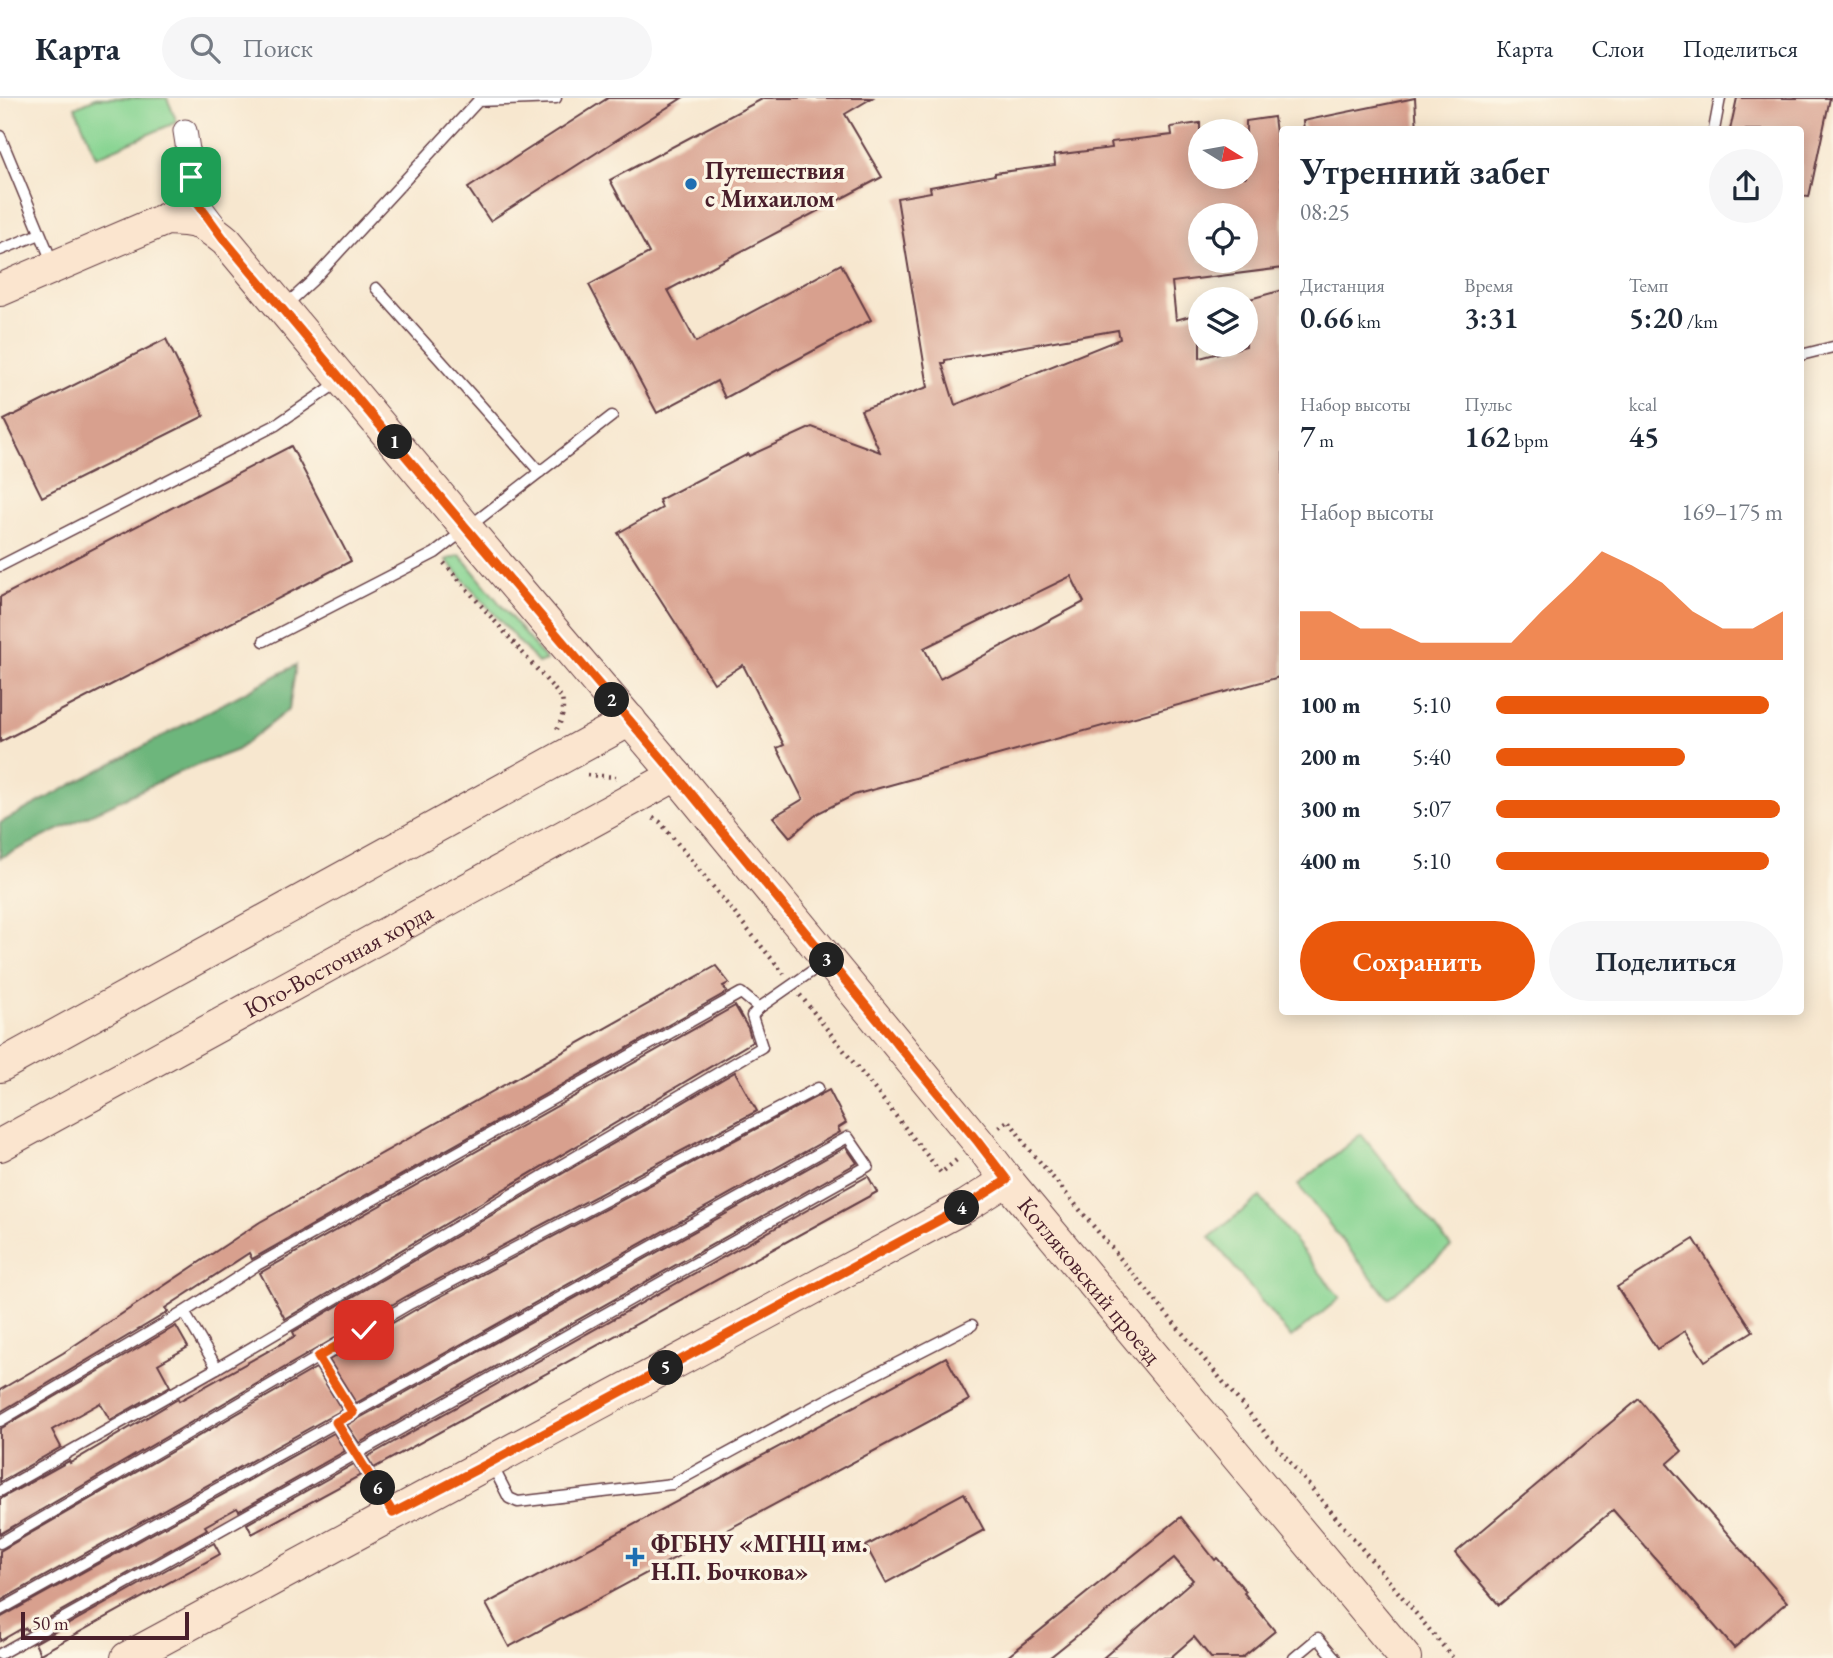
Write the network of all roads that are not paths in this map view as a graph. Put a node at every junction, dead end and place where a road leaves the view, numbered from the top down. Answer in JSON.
{"nodes":[{"id":1,"x":556,"y":98,"type":"edge"},
{"id":2,"x":1720,"y":98,"type":"edge"},
{"id":3,"x":477,"y":99,"type":"edge"},
{"id":4,"x":1715,"y":126,"type":"edge"},
{"id":5,"x":185,"y":131,"type":"dead end"},
{"id":6,"x":0,"y":136,"type":"edge"},
{"id":7,"x":191,"y":177,"type":"junction"},
{"id":8,"x":166,"y":219,"type":"junction"},
{"id":9,"x":40,"y":234,"type":"junction"},
{"id":10,"x":226,"y":242,"type":"junction"},
{"id":11,"x":0,"y":250,"type":"edge"},
{"id":12,"x":54,"y":267,"type":"junction"},
{"id":13,"x":376,"y":288,"type":"dead end"},
{"id":14,"x":0,"y":290,"type":"edge"},
{"id":15,"x":283,"y":308,"type":"junction"},
{"id":16,"x":1833,"y":347,"type":"edge"},
{"id":17,"x":1804,"y":354,"type":"edge"},
{"id":18,"x":343,"y":379,"type":"junction"},
{"id":19,"x":612,"y":416,"type":"dead end"},
{"id":20,"x":540,"y":472,"type":"junction"},
{"id":21,"x":467,"y":529,"type":"junction"},
{"id":22,"x":0,"y":566,"type":"edge"},
{"id":23,"x":264,"y":641,"type":"dead end"},
{"id":24,"x":630,"y":720,"type":"junction"},
{"id":25,"x":676,"y":775,"type":"junction"},
{"id":26,"x":828,"y":960,"type":"junction"},
{"id":27,"x":760,"y":1008,"type":"junction"},
{"id":28,"x":0,"y":1066,"type":"edge"},
{"id":29,"x":818,"y":1088,"type":"dead end"},
{"id":30,"x":0,"y":1144,"type":"edge"},
{"id":31,"x":1007,"y":1180,"type":"junction"},
{"id":32,"x":184,"y":1312,"type":"junction"},
{"id":33,"x":972,"y":1325,"type":"dead end"},
{"id":34,"x":318,"y":1357,"type":"junction"},
{"id":35,"x":217,"y":1368,"type":"junction"},
{"id":36,"x":353,"y":1413,"type":"junction"},
{"id":37,"x":0,"y":1421,"type":"edge"},
{"id":38,"x":336,"y":1422,"type":"junction"},
{"id":39,"x":357,"y":1453,"type":"junction"},
{"id":40,"x":491,"y":1462,"type":"junction"},
{"id":41,"x":0,"y":1491,"type":"edge"},
{"id":42,"x":393,"y":1513,"type":"junction"},
{"id":43,"x":0,"y":1543,"type":"edge"},
{"id":44,"x":0,"y":1610,"type":"edge"},
{"id":45,"x":0,"y":1654,"type":"edge"},
{"id":46,"x":127,"y":1658,"type":"edge"},
{"id":47,"x":1294,"y":1658,"type":"edge"},
{"id":48,"x":1335,"y":1658,"type":"edge"},
{"id":49,"x":1405,"y":1658,"type":"edge"}],
"edges":[{"from":1,"to":3,"type":"lane"},
{"from":2,"to":4,"type":"lane"},
{"from":3,"to":15,"type":"lane"},
{"from":5,"to":7,"type":"street"},
{"from":6,"to":9,"type":"lane"},
{"from":7,"to":8,"type":"street"},
{"from":7,"to":10,"type":"street"},
{"from":8,"to":10,"type":"main road","name":"Котляковский проезд"},
{"from":8,"to":12,"type":"main road","name":"Котляковский проезд"},
{"from":9,"to":11,"type":"lane"},
{"from":9,"to":12,"type":"lane"},
{"from":10,"to":15,"type":"main road","name":"Котляковский проезд"},
{"from":12,"to":14,"type":"main road","name":"Котляковский проезд"},
{"from":13,"to":20,"type":"lane"},
{"from":15,"to":18,"type":"main road","name":"Котляковский проезд"},
{"from":16,"to":17,"type":"lane"},
{"from":18,"to":21,"type":"main road","name":"Котляковский проезд"},
{"from":18,"to":22,"type":"lane"},
{"from":19,"to":20,"type":"lane"},
{"from":20,"to":21,"type":"lane"},
{"from":21,"to":23,"type":"lane"},
{"from":21,"to":24,"type":"main road","name":"Котляковский проезд"},
{"from":24,"to":25,"type":"main road","name":"Котляковский проезд"},
{"from":24,"to":28,"type":"main road"},
{"from":25,"to":26,"type":"main road","name":"Котляковский проезд"},
{"from":25,"to":30,"type":"main road","name":"Юго-Восточная хорда"},
{"from":26,"to":27,"type":"lane"},
{"from":26,"to":31,"type":"main road","name":"Котляковский проезд"},
{"from":27,"to":32,"type":"lane"},
{"from":27,"to":35,"type":"lane"},
{"from":29,"to":34,"type":"lane"},
{"from":31,"to":40,"type":"main road"},
{"from":31,"to":49,"type":"main road","name":"Котляковский проезд"},
{"from":32,"to":35,"type":"lane"},
{"from":32,"to":37,"type":"lane"},
{"from":33,"to":40,"type":"lane"},
{"from":34,"to":36,"type":"lane"},
{"from":34,"to":43,"type":"lane"},
{"from":35,"to":41,"type":"lane"},
{"from":36,"to":38,"type":"lane"},
{"from":36,"to":39,"type":"lane"},
{"from":38,"to":39,"type":"lane"},
{"from":38,"to":44,"type":"lane"},
{"from":39,"to":42,"type":"lane"},
{"from":39,"to":45,"type":"lane"},
{"from":40,"to":42,"type":"main road"},
{"from":42,"to":46,"type":"main road"},
{"from":47,"to":48,"type":"lane"}]}
